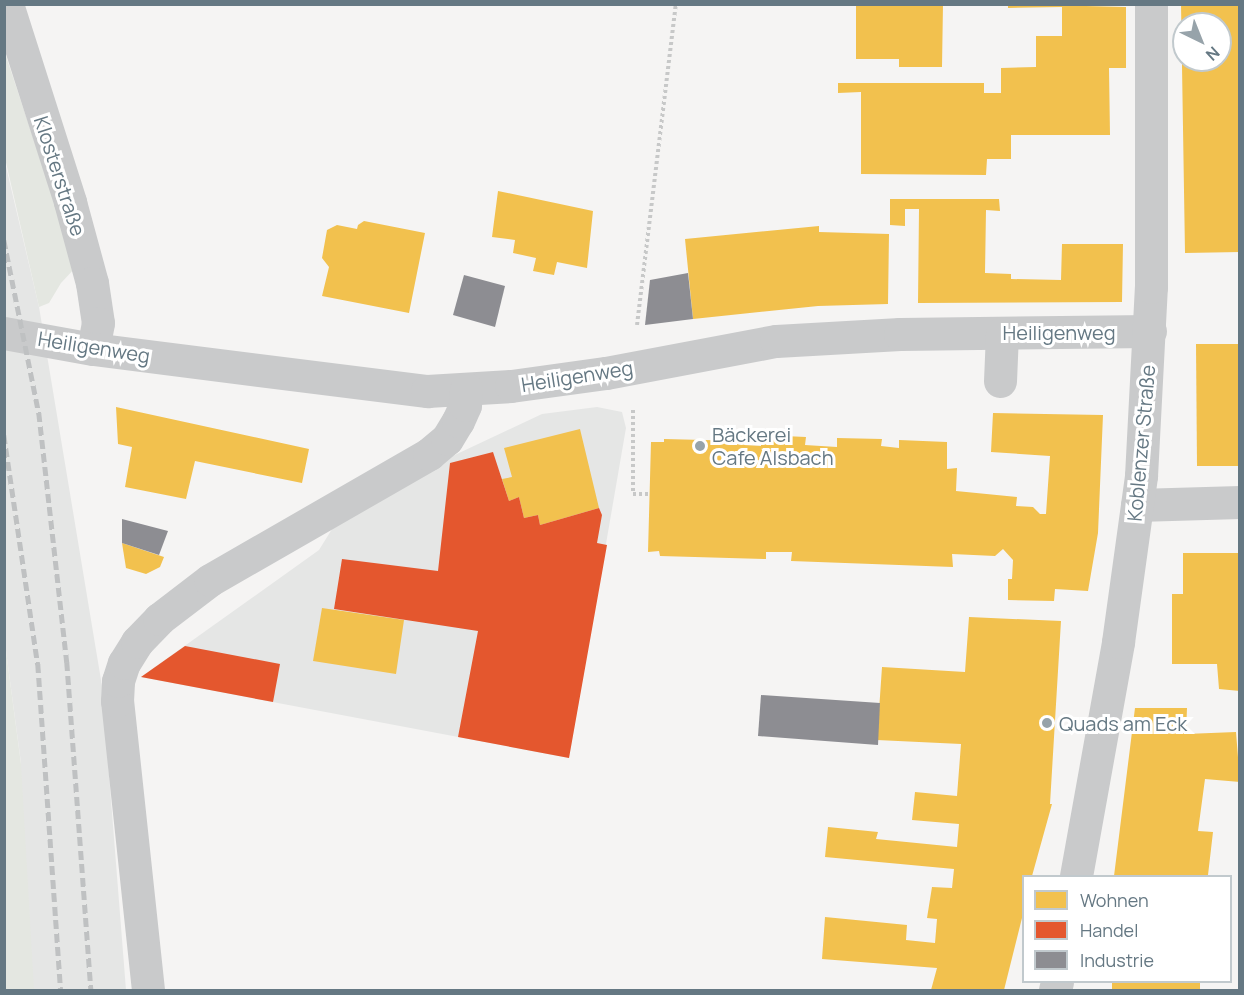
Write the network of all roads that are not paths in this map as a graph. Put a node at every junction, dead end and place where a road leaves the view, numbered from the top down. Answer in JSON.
{"nodes":[{"id":1,"x":7,"y":4,"type":"edge"},
{"id":2,"x":1151,"y":4,"type":"edge"},
{"id":3,"x":1150,"y":331,"type":"junction"},
{"id":4,"x":4,"y":333,"type":"edge"},
{"id":5,"x":1002,"y":333,"type":"junction"},
{"id":6,"x":93,"y":349,"type":"junction"},
{"id":7,"x":1000,"y":381,"type":"dead end"},
{"id":8,"x":466,"y":389,"type":"junction"},
{"id":9,"x":1239,"y":502,"type":"edge"},
{"id":10,"x":1137,"y":505,"type":"junction"},
{"id":11,"x":1076,"y":875,"type":"edge"},
{"id":12,"x":148,"y":990,"type":"edge"}],
"edges":[{"from":1,"to":6,"type":"street","name":"Klosterstraße"},
{"from":2,"to":3,"type":"street","name":"Koblenzer Straße"},
{"from":3,"to":5,"type":"street","name":"Heiligenweg"},
{"from":3,"to":10,"type":"street","name":"Koblenzer Straße"},
{"from":4,"to":6,"type":"street","name":"Heiligenweg"},
{"from":5,"to":7,"type":"street"},
{"from":5,"to":8,"type":"street","name":"Heiligenweg"},
{"from":6,"to":8,"type":"street","name":"Heiligenweg"},
{"from":8,"to":12,"type":"street"},
{"from":9,"to":10,"type":"street"},
{"from":10,"to":11,"type":"street","name":"Koblenzer Straße"}]}
